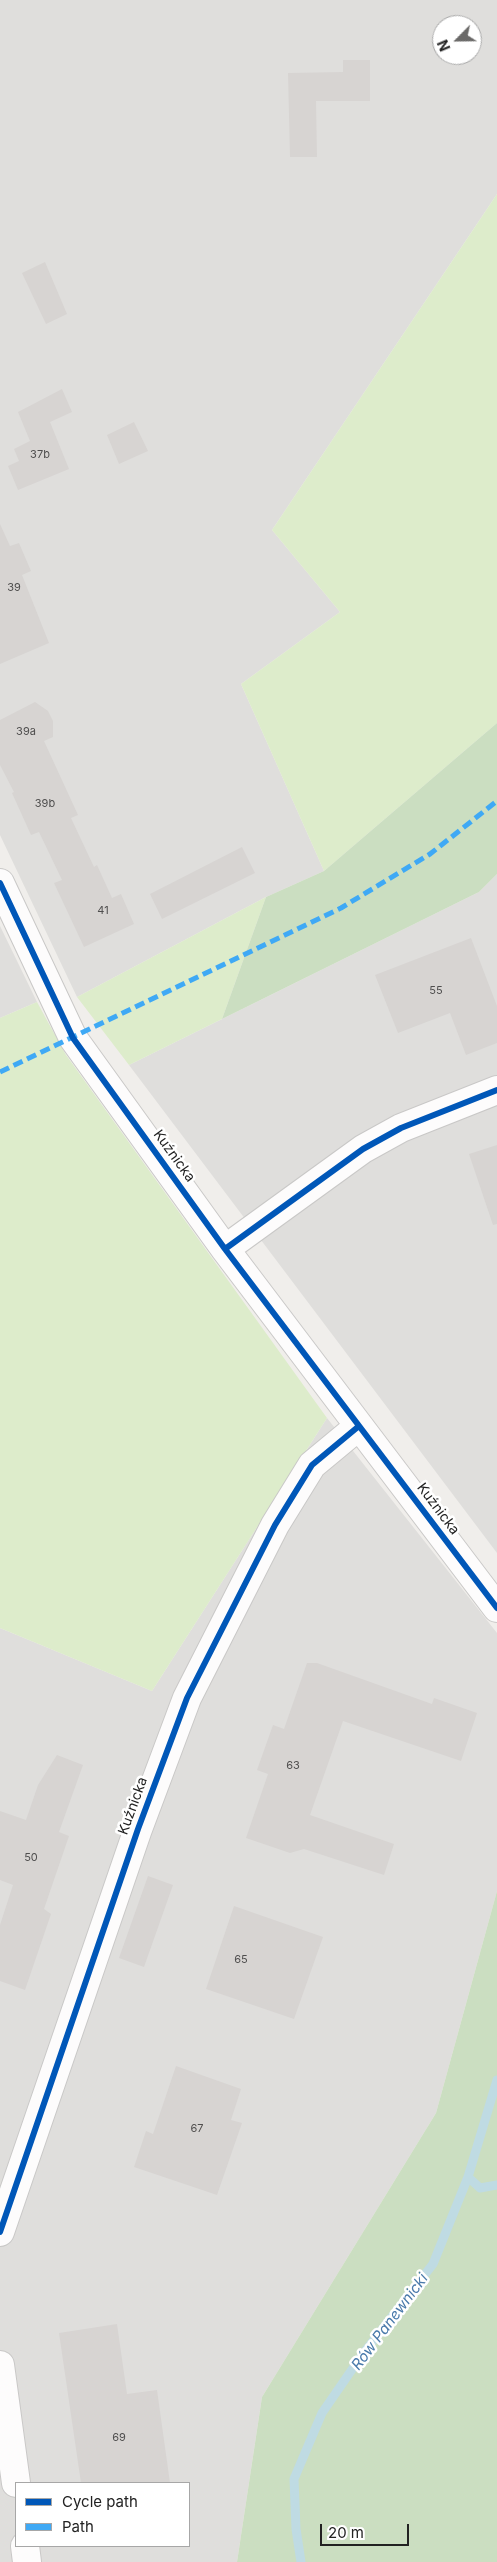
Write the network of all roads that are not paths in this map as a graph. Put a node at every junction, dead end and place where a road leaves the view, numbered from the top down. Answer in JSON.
{"nodes":[{"id":1,"x":0,"y":883,"type":"edge"},
{"id":2,"x":497,"y":1090,"type":"edge"},
{"id":3,"x":225,"y":1249,"type":"junction"},
{"id":4,"x":359,"y":1426,"type":"junction"},
{"id":5,"x":497,"y":1608,"type":"edge"},
{"id":6,"x":0,"y":2232,"type":"edge"},
{"id":7,"x":0,"y":2365,"type":"edge"},
{"id":8,"x":16,"y":2482,"type":"edge"},
{"id":9,"x":25,"y":2547,"type":"edge"},
{"id":10,"x":28,"y":2562,"type":"edge"}],
"edges":[{"from":1,"to":3,"type":"street","name":"Kuźnicka"},
{"from":2,"to":3,"type":"street"},
{"from":3,"to":4,"type":"street","name":"Kuźnicka"},
{"from":4,"to":5,"type":"street","name":"Kuźnicka"},
{"from":4,"to":6,"type":"street","name":"Kuźnicka"},
{"from":7,"to":8,"type":"street"},
{"from":9,"to":10,"type":"street"}]}
